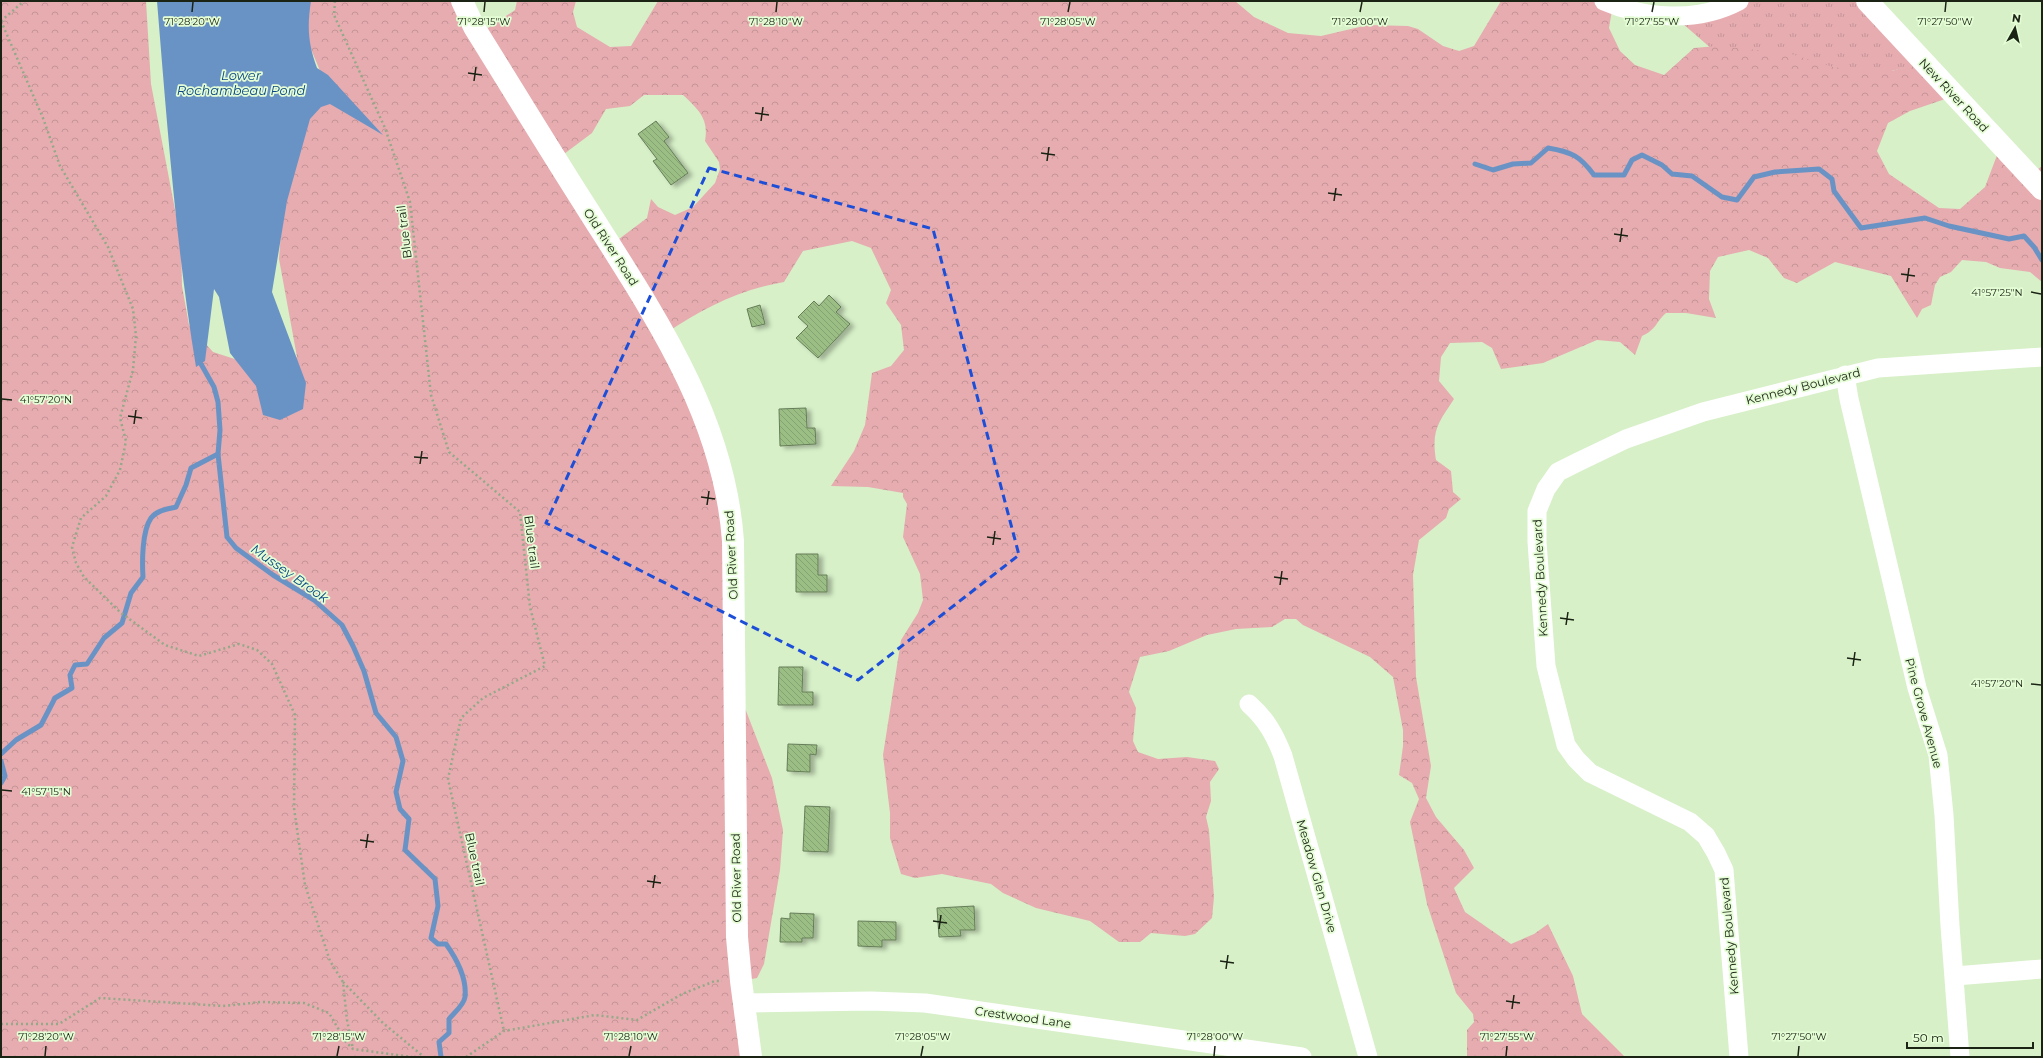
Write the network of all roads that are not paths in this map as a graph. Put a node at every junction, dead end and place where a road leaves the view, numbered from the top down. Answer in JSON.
{"nodes":[{"id":1,"x":462,"y":1,"type":"edge"},
{"id":2,"x":1604,"y":1,"type":"edge"},
{"id":3,"x":1739,"y":1,"type":"edge"},
{"id":4,"x":1867,"y":1,"type":"edge"},
{"id":5,"x":2042,"y":189,"type":"edge"},
{"id":6,"x":2042,"y":357,"type":"edge"},
{"id":7,"x":1845,"y":375,"type":"junction"},
{"id":8,"x":1249,"y":704,"type":"dead end"},
{"id":9,"x":2042,"y":969,"type":"edge"},
{"id":10,"x":1955,"y":976,"type":"junction"},
{"id":11,"x":743,"y":1002,"type":"junction"},
{"id":12,"x":751,"y":1057,"type":"edge"},
{"id":13,"x":1302,"y":1057,"type":"edge"},
{"id":14,"x":1368,"y":1057,"type":"edge"},
{"id":15,"x":1739,"y":1057,"type":"edge"},
{"id":16,"x":1960,"y":1057,"type":"edge"}],
"edges":[{"from":1,"to":11,"type":"main road","name":"Old River Road"},
{"from":2,"to":3,"type":"street"},
{"from":4,"to":5,"type":"main road","name":"New River Road"},
{"from":6,"to":7,"type":"street","name":"Kennedy Boulevard"},
{"from":7,"to":10,"type":"street","name":"Pine Grove Avenue"},
{"from":7,"to":15,"type":"street","name":"Kennedy Boulevard"},
{"from":8,"to":14,"type":"street","name":"Meadow Glen Drive"},
{"from":9,"to":10,"type":"street"},
{"from":10,"to":16,"type":"street","name":"Pine Grove Avenue"},
{"from":11,"to":12,"type":"main road","name":"Old River Road"},
{"from":11,"to":13,"type":"street","name":"Crestwood Lane"}]}
